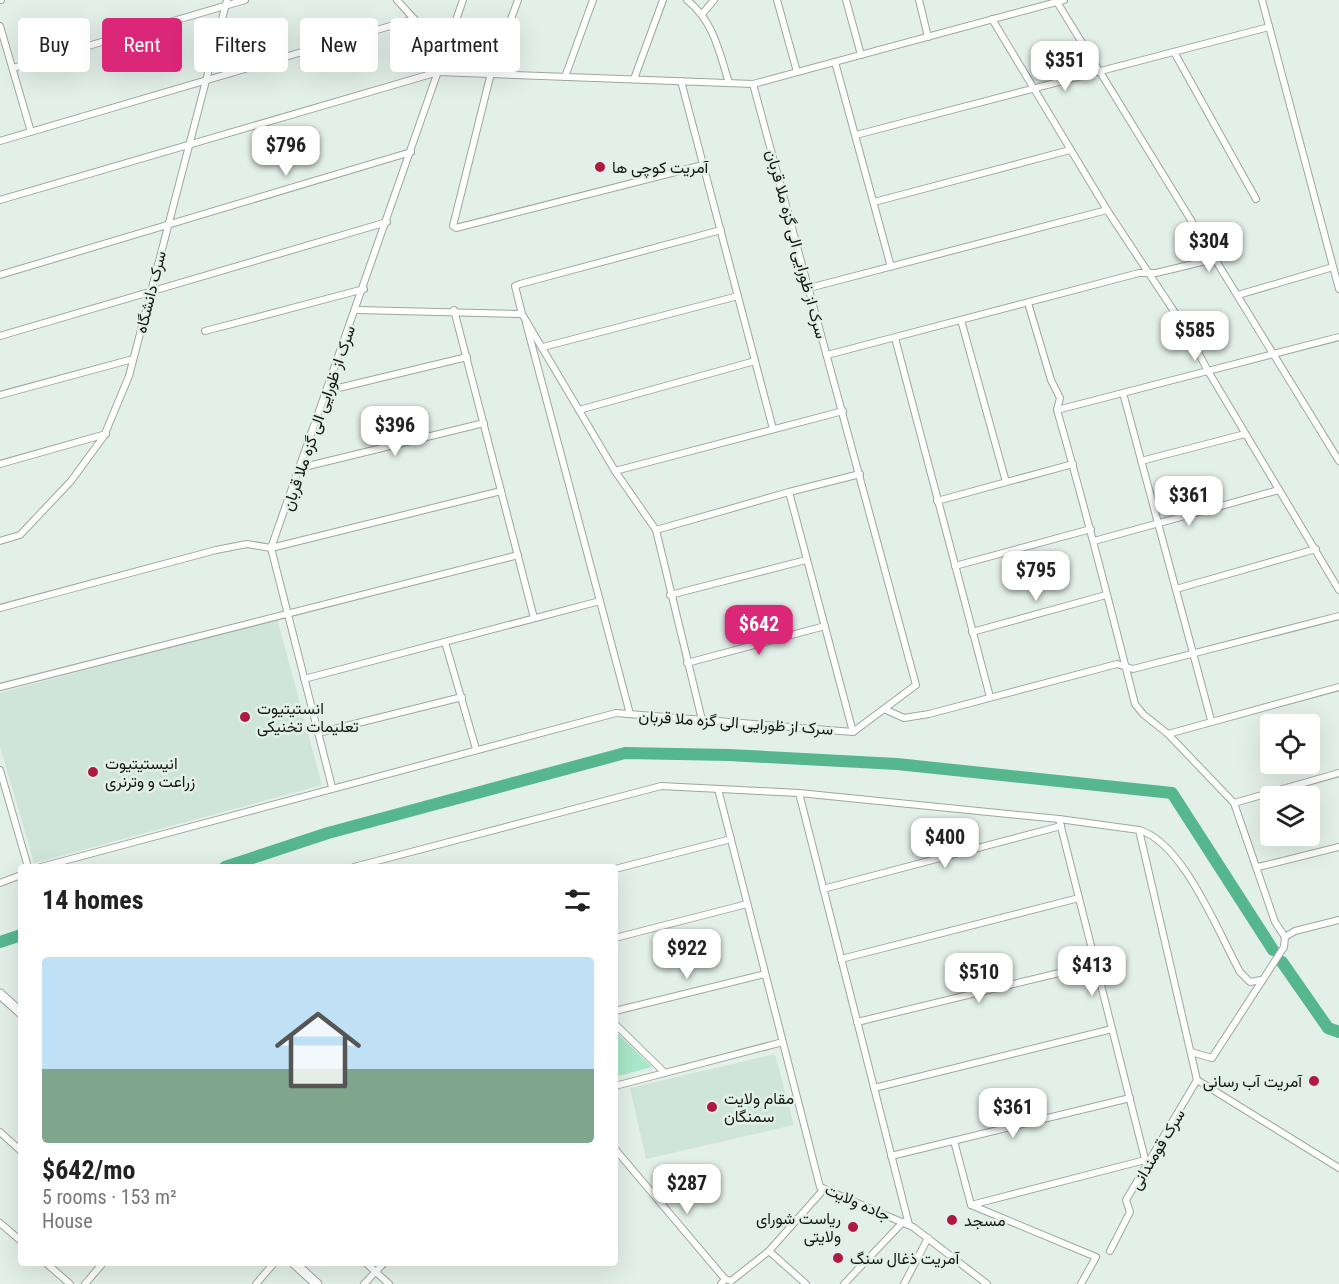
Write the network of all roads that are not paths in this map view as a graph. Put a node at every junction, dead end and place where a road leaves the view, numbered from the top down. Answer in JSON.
{"nodes":[{"id":1,"x":245,"y":0,"type":"edge"},
{"id":2,"x":397,"y":0,"type":"edge"},
{"id":3,"x":464,"y":0,"type":"edge"},
{"id":4,"x":518,"y":0,"type":"edge"},
{"id":5,"x":592,"y":0,"type":"edge"},
{"id":6,"x":663,"y":0,"type":"edge"},
{"id":7,"x":687,"y":0,"type":"edge"},
{"id":8,"x":714,"y":0,"type":"edge"},
{"id":9,"x":777,"y":0,"type":"edge"},
{"id":10,"x":846,"y":0,"type":"edge"},
{"id":11,"x":919,"y":0,"type":"edge"},
{"id":12,"x":1262,"y":0,"type":"edge"},
{"id":13,"x":1061,"y":1,"type":"edge"},
{"id":14,"x":226,"y":3,"type":"edge"},
{"id":15,"x":703,"y":13,"type":"junction"},
{"id":16,"x":413,"y":18,"type":"edge"},
{"id":17,"x":457,"y":18,"type":"edge"},
{"id":18,"x":992,"y":19,"type":"junction"},
{"id":19,"x":0,"y":26,"type":"edge"},
{"id":20,"x":390,"y":26,"type":"edge"},
{"id":21,"x":1269,"y":27,"type":"junction"},
{"id":22,"x":928,"y":37,"type":"junction"},
{"id":23,"x":1173,"y":52,"type":"junction"},
{"id":24,"x":861,"y":55,"type":"junction"},
{"id":25,"x":835,"y":62,"type":"junction"},
{"id":26,"x":12,"y":69,"type":"junction"},
{"id":27,"x":1100,"y":71,"type":"junction"},
{"id":28,"x":438,"y":72,"type":"junction"},
{"id":29,"x":797,"y":72,"type":"junction"},
{"id":30,"x":491,"y":73,"type":"junction"},
{"id":31,"x":564,"y":77,"type":"junction"},
{"id":32,"x":634,"y":80,"type":"junction"},
{"id":33,"x":205,"y":81,"type":"junction"},
{"id":34,"x":681,"y":81,"type":"junction"},
{"id":35,"x":729,"y":83,"type":"junction"},
{"id":36,"x":753,"y":84,"type":"junction"},
{"id":37,"x":1033,"y":88,"type":"junction"},
{"id":38,"x":31,"y":132,"type":"junction"},
{"id":39,"x":856,"y":135,"type":"junction"},
{"id":40,"x":0,"y":141,"type":"edge"},
{"id":41,"x":188,"y":145,"type":"junction"},
{"id":42,"x":1070,"y":150,"type":"junction"},
{"id":43,"x":411,"y":152,"type":"junction"},
{"id":44,"x":703,"y":165,"type":"junction"},
{"id":45,"x":1256,"y":199,"type":"dead end"},
{"id":46,"x":0,"y":200,"type":"edge"},
{"id":47,"x":874,"y":202,"type":"junction"},
{"id":48,"x":1107,"y":210,"type":"junction"},
{"id":49,"x":387,"y":222,"type":"junction"},
{"id":50,"x":167,"y":226,"type":"junction"},
{"id":51,"x":721,"y":230,"type":"junction"},
{"id":52,"x":1214,"y":259,"type":"junction"},
{"id":53,"x":891,"y":267,"type":"junction"},
{"id":54,"x":1334,"y":267,"type":"junction"},
{"id":55,"x":1147,"y":273,"type":"junction"},
{"id":56,"x":0,"y":275,"type":"edge"},
{"id":57,"x":809,"y":288,"type":"junction"},
{"id":58,"x":364,"y":289,"type":"junction"},
{"id":59,"x":1339,"y":289,"type":"edge"},
{"id":60,"x":150,"y":292,"type":"junction"},
{"id":61,"x":1238,"y":295,"type":"junction"},
{"id":62,"x":738,"y":296,"type":"junction"},
{"id":63,"x":1028,"y":303,"type":"junction"},
{"id":64,"x":357,"y":310,"type":"junction"},
{"id":65,"x":454,"y":310,"type":"junction"},
{"id":66,"x":523,"y":316,"type":"junction"},
{"id":67,"x":961,"y":320,"type":"junction"},
{"id":68,"x":205,"y":331,"type":"dead end"},
{"id":69,"x":0,"y":336,"type":"edge"},
{"id":70,"x":1339,"y":337,"type":"edge"},
{"id":71,"x":896,"y":338,"type":"junction"},
{"id":72,"x":543,"y":347,"type":"junction"},
{"id":73,"x":1273,"y":354,"type":"junction"},
{"id":74,"x":827,"y":355,"type":"junction"},
{"id":75,"x":466,"y":357,"type":"junction"},
{"id":76,"x":133,"y":359,"type":"junction"},
{"id":77,"x":755,"y":361,"type":"junction"},
{"id":78,"x":1208,"y":371,"type":"junction"},
{"id":79,"x":326,"y":391,"type":"junction"},
{"id":80,"x":1123,"y":393,"type":"junction"},
{"id":81,"x":0,"y":395,"type":"edge"},
{"id":82,"x":579,"y":410,"type":"junction"},
{"id":83,"x":1057,"y":410,"type":"junction"},
{"id":84,"x":843,"y":411,"type":"junction"},
{"id":85,"x":484,"y":423,"type":"junction"},
{"id":86,"x":773,"y":429,"type":"junction"},
{"id":87,"x":105,"y":434,"type":"junction"},
{"id":88,"x":1245,"y":434,"type":"junction"},
{"id":89,"x":1142,"y":461,"type":"junction"},
{"id":90,"x":1339,"y":461,"type":"edge"},
{"id":91,"x":0,"y":464,"type":"edge"},
{"id":92,"x":1072,"y":464,"type":"junction"},
{"id":93,"x":300,"y":468,"type":"junction"},
{"id":94,"x":615,"y":471,"type":"junction"},
{"id":95,"x":860,"y":474,"type":"junction"},
{"id":96,"x":1006,"y":482,"type":"junction"},
{"id":97,"x":1279,"y":490,"type":"junction"},
{"id":98,"x":501,"y":491,"type":"junction"},
{"id":99,"x":789,"y":492,"type":"junction"},
{"id":100,"x":938,"y":501,"type":"junction"},
{"id":101,"x":1158,"y":523,"type":"junction"},
{"id":102,"x":1091,"y":529,"type":"junction"},
{"id":103,"x":656,"y":530,"type":"junction"},
{"id":104,"x":0,"y":541,"type":"edge"},
{"id":105,"x":1094,"y":541,"type":"junction"},
{"id":106,"x":271,"y":548,"type":"junction"},
{"id":107,"x":1316,"y":549,"type":"junction"},
{"id":108,"x":518,"y":555,"type":"junction"},
{"id":109,"x":806,"y":560,"type":"junction"},
{"id":110,"x":955,"y":566,"type":"junction"},
{"id":111,"x":1176,"y":589,"type":"junction"},
{"id":112,"x":1339,"y":590,"type":"edge"},
{"id":113,"x":670,"y":595,"type":"junction"},
{"id":114,"x":1106,"y":595,"type":"junction"},
{"id":115,"x":600,"y":601,"type":"junction"},
{"id":116,"x":0,"y":608,"type":"edge"},
{"id":117,"x":287,"y":613,"type":"junction"},
{"id":118,"x":1339,"y":616,"type":"edge"},
{"id":119,"x":534,"y":618,"type":"junction"},
{"id":120,"x":825,"y":626,"type":"junction"},
{"id":121,"x":972,"y":632,"type":"junction"},
{"id":122,"x":445,"y":642,"type":"junction"},
{"id":123,"x":1193,"y":654,"type":"junction"},
{"id":124,"x":687,"y":663,"type":"junction"},
{"id":125,"x":1125,"y":666,"type":"junction"},
{"id":126,"x":304,"y":679,"type":"junction"},
{"id":127,"x":0,"y":687,"type":"edge"},
{"id":128,"x":1339,"y":687,"type":"edge"},
{"id":129,"x":462,"y":697,"type":"junction"},
{"id":130,"x":990,"y":697,"type":"junction"},
{"id":131,"x":884,"y":709,"type":"junction"},
{"id":132,"x":630,"y":714,"type":"junction"},
{"id":133,"x":702,"y":720,"type":"junction"},
{"id":134,"x":1211,"y":720,"type":"junction"},
{"id":135,"x":853,"y":732,"type":"junction"},
{"id":136,"x":318,"y":733,"type":"junction"},
{"id":137,"x":1168,"y":734,"type":"junction"},
{"id":138,"x":476,"y":749,"type":"junction"},
{"id":139,"x":0,"y":770,"type":"edge"},
{"id":140,"x":1339,"y":773,"type":"edge"},
{"id":141,"x":332,"y":787,"type":"junction"},
{"id":142,"x":718,"y":789,"type":"junction"},
{"id":143,"x":799,"y":793,"type":"junction"},
{"id":144,"x":1234,"y":803,"type":"junction"},
{"id":145,"x":1060,"y":823,"type":"junction"},
{"id":146,"x":1139,"y":830,"type":"junction"},
{"id":147,"x":731,"y":839,"type":"junction"},
{"id":148,"x":1339,"y":847,"type":"edge"},
{"id":149,"x":27,"y":864,"type":"edge"},
{"id":150,"x":52,"y":864,"type":"edge"},
{"id":151,"x":365,"y":864,"type":"edge"},
{"id":152,"x":1258,"y":867,"type":"junction"},
{"id":153,"x":618,"y":868,"type":"edge"},
{"id":154,"x":18,"y":876,"type":"edge"},
{"id":155,"x":0,"y":883,"type":"edge"},
{"id":156,"x":823,"y":889,"type":"junction"},
{"id":157,"x":1079,"y":898,"type":"junction"},
{"id":158,"x":747,"y":904,"type":"junction"},
{"id":159,"x":1339,"y":920,"type":"edge"},
{"id":160,"x":618,"y":937,"type":"edge"},
{"id":161,"x":1285,"y":937,"type":"junction"},
{"id":162,"x":841,"y":959,"type":"junction"},
{"id":163,"x":1096,"y":964,"type":"junction"},
{"id":164,"x":765,"y":974,"type":"junction"},
{"id":165,"x":1261,"y":980,"type":"junction"},
{"id":166,"x":0,"y":994,"type":"edge"},
{"id":167,"x":18,"y":1010,"type":"edge"},
{"id":168,"x":618,"y":1010,"type":"edge"},
{"id":169,"x":857,"y":1022,"type":"junction"},
{"id":170,"x":618,"y":1027,"type":"edge"},
{"id":171,"x":1112,"y":1029,"type":"junction"},
{"id":172,"x":783,"y":1042,"type":"junction"},
{"id":173,"x":1191,"y":1052,"type":"junction"},
{"id":174,"x":665,"y":1073,"type":"junction"},
{"id":175,"x":1197,"y":1080,"type":"junction"},
{"id":176,"x":618,"y":1085,"type":"edge"},
{"id":177,"x":874,"y":1088,"type":"junction"},
{"id":178,"x":1130,"y":1098,"type":"junction"},
{"id":179,"x":0,"y":1132,"type":"edge"},
{"id":180,"x":954,"y":1141,"type":"junction"},
{"id":181,"x":18,"y":1147,"type":"edge"},
{"id":182,"x":618,"y":1153,"type":"edge"},
{"id":183,"x":891,"y":1156,"type":"junction"},
{"id":184,"x":1145,"y":1160,"type":"junction"},
{"id":185,"x":1148,"y":1167,"type":"junction"},
{"id":186,"x":1339,"y":1168,"type":"edge"},
{"id":187,"x":824,"y":1189,"type":"junction"},
{"id":188,"x":971,"y":1205,"type":"junction"},
{"id":189,"x":0,"y":1223,"type":"edge"},
{"id":190,"x":906,"y":1223,"type":"junction"},
{"id":191,"x":18,"y":1238,"type":"edge"},
{"id":192,"x":928,"y":1238,"type":"junction"},
{"id":193,"x":769,"y":1251,"type":"junction"},
{"id":194,"x":1110,"y":1251,"type":"dead end"},
{"id":195,"x":49,"y":1266,"type":"edge"},
{"id":196,"x":100,"y":1266,"type":"edge"},
{"id":197,"x":271,"y":1266,"type":"edge"},
{"id":198,"x":297,"y":1266,"type":"edge"},
{"id":199,"x":369,"y":1266,"type":"edge"},
{"id":200,"x":381,"y":1266,"type":"edge"},
{"id":201,"x":376,"y":1272,"type":"junction"},
{"id":202,"x":723,"y":1282,"type":"edge"},
{"id":203,"x":980,"y":1282,"type":"edge"},
{"id":204,"x":70,"y":1284,"type":"edge"},
{"id":205,"x":85,"y":1284,"type":"edge"},
{"id":206,"x":256,"y":1284,"type":"edge"},
{"id":207,"x":317,"y":1284,"type":"edge"},
{"id":208,"x":364,"y":1284,"type":"edge"},
{"id":209,"x":389,"y":1284,"type":"edge"},
{"id":210,"x":806,"y":1284,"type":"edge"},
{"id":211,"x":844,"y":1284,"type":"edge"},
{"id":212,"x":904,"y":1284,"type":"edge"},
{"id":213,"x":987,"y":1284,"type":"edge"},
{"id":214,"x":1081,"y":1284,"type":"edge"}],
"edges":[{"from":1,"to":14,"type":"street"},
{"from":2,"to":16,"type":"street"},
{"from":3,"to":17,"type":"street"},
{"from":4,"to":30,"type":"street"},
{"from":5,"to":31,"type":"street"},
{"from":6,"to":32,"type":"street"},
{"from":7,"to":15,"type":"street"},
{"from":8,"to":15,"type":"street"},
{"from":9,"to":29,"type":"street"},
{"from":10,"to":24,"type":"street"},
{"from":11,"to":22,"type":"street"},
{"from":12,"to":21,"type":"street"},
{"from":13,"to":18,"type":"street"},
{"from":13,"to":27,"type":"street"},
{"from":14,"to":26,"type":"street"},
{"from":14,"to":33,"type":"street","name":"سرک دانشگاه"},
{"from":15,"to":35,"type":"street"},
{"from":18,"to":22,"type":"street"},
{"from":18,"to":37,"type":"street"},
{"from":19,"to":26,"type":"street"},
{"from":20,"to":33,"type":"street"},
{"from":21,"to":23,"type":"street"},
{"from":21,"to":54,"type":"street"},
{"from":22,"to":24,"type":"street"},
{"from":23,"to":27,"type":"street"},
{"from":23,"to":45,"type":"street"},
{"from":24,"to":25,"type":"street"},
{"from":25,"to":29,"type":"street"},
{"from":25,"to":39,"type":"street"},
{"from":26,"to":38,"type":"street"},
{"from":27,"to":37,"type":"street"},
{"from":27,"to":52,"type":"street"},
{"from":28,"to":30,"type":"street"},
{"from":28,"to":41,"type":"street"},
{"from":28,"to":43,"type":"street"},
{"from":29,"to":36,"type":"street"},
{"from":30,"to":31,"type":"street"},
{"from":30,"to":44,"type":"street"},
{"from":31,"to":32,"type":"street"},
{"from":32,"to":34,"type":"street"},
{"from":33,"to":38,"type":"street"},
{"from":33,"to":41,"type":"street","name":"سرک دانشگاه"},
{"from":34,"to":35,"type":"street"},
{"from":34,"to":44,"type":"street"},
{"from":35,"to":36,"type":"street"},
{"from":36,"to":57,"type":"street","name":"سرک از ظورایی الی گزه ملا قربان"},
{"from":37,"to":39,"type":"street"},
{"from":37,"to":42,"type":"street"},
{"from":38,"to":40,"type":"street"},
{"from":39,"to":47,"type":"street"},
{"from":41,"to":46,"type":"street"},
{"from":41,"to":50,"type":"street","name":"سرک دانشگاه"},
{"from":42,"to":47,"type":"street"},
{"from":42,"to":48,"type":"street"},
{"from":43,"to":49,"type":"street"},
{"from":43,"to":50,"type":"street"},
{"from":44,"to":51,"type":"street"},
{"from":47,"to":53,"type":"street"},
{"from":48,"to":53,"type":"street"},
{"from":48,"to":55,"type":"street"},
{"from":49,"to":58,"type":"street"},
{"from":49,"to":60,"type":"street"},
{"from":50,"to":56,"type":"street"},
{"from":50,"to":60,"type":"street","name":"سرک دانشگاه"},
{"from":51,"to":62,"type":"street"},
{"from":51,"to":66,"type":"street"},
{"from":52,"to":55,"type":"street"},
{"from":52,"to":61,"type":"street"},
{"from":53,"to":57,"type":"street"},
{"from":54,"to":59,"type":"street"},
{"from":54,"to":61,"type":"street"},
{"from":55,"to":63,"type":"street"},
{"from":55,"to":78,"type":"street"},
{"from":57,"to":74,"type":"street","name":"سرک از ظورایی الی گزه ملا قربان"},
{"from":58,"to":64,"type":"street"},
{"from":58,"to":68,"type":"street"},
{"from":60,"to":69,"type":"street"},
{"from":60,"to":76,"type":"street","name":"سرک دانشگاه"},
{"from":61,"to":73,"type":"street"},
{"from":62,"to":72,"type":"street"},
{"from":62,"to":77,"type":"street"},
{"from":63,"to":67,"type":"street"},
{"from":63,"to":83,"type":"street"},
{"from":64,"to":65,"type":"street","name":"سرک از ظورایی الی گزه ملا قربان"},
{"from":64,"to":79,"type":"street","name":"سرک از ظورایی الی گزه ملا قربان"},
{"from":65,"to":66,"type":"street","name":"سرک از ظورایی الی گزه ملا قربان"},
{"from":65,"to":75,"type":"street"},
{"from":66,"to":72,"type":"street"},
{"from":66,"to":115,"type":"street"},
{"from":67,"to":71,"type":"street"},
{"from":67,"to":96,"type":"street"},
{"from":70,"to":73,"type":"street"},
{"from":71,"to":74,"type":"street"},
{"from":71,"to":100,"type":"street"},
{"from":72,"to":82,"type":"street"},
{"from":73,"to":78,"type":"street"},
{"from":73,"to":90,"type":"street"},
{"from":74,"to":84,"type":"street","name":"سرک از ظورایی الی گزه ملا قربان"},
{"from":75,"to":79,"type":"street"},
{"from":75,"to":85,"type":"street"},
{"from":76,"to":81,"type":"street"},
{"from":76,"to":87,"type":"street","name":"سرک دانشگاه"},
{"from":77,"to":82,"type":"street"},
{"from":77,"to":86,"type":"street"},
{"from":78,"to":80,"type":"street"},
{"from":78,"to":88,"type":"street"},
{"from":79,"to":93,"type":"street","name":"سرک از ظورایی الی گزه ملا قربان"},
{"from":80,"to":83,"type":"street"},
{"from":80,"to":89,"type":"street"},
{"from":82,"to":94,"type":"street"},
{"from":83,"to":92,"type":"street"},
{"from":84,"to":86,"type":"street"},
{"from":84,"to":95,"type":"street","name":"سرک از ظورایی الی گزه ملا قربان"},
{"from":85,"to":93,"type":"street"},
{"from":85,"to":98,"type":"street"},
{"from":86,"to":94,"type":"street"},
{"from":87,"to":91,"type":"street"},
{"from":87,"to":104,"type":"street","name":"سرک دانشگاه"},
{"from":88,"to":89,"type":"street"},
{"from":88,"to":97,"type":"street"},
{"from":89,"to":101,"type":"street"},
{"from":92,"to":96,"type":"street"},
{"from":92,"to":102,"type":"street"},
{"from":93,"to":106,"type":"street","name":"سرک از ظورایی الی گزه ملا قربان"},
{"from":94,"to":103,"type":"street"},
{"from":95,"to":99,"type":"street"},
{"from":95,"to":131,"type":"street","name":"سرک از ظورایی الی گزه ملا قربان"},
{"from":96,"to":100,"type":"street"},
{"from":97,"to":101,"type":"street"},
{"from":97,"to":107,"type":"street"},
{"from":98,"to":106,"type":"street"},
{"from":98,"to":108,"type":"street"},
{"from":99,"to":103,"type":"street"},
{"from":99,"to":109,"type":"street"},
{"from":100,"to":110,"type":"street"},
{"from":101,"to":105,"type":"street"},
{"from":101,"to":111,"type":"street"},
{"from":102,"to":105,"type":"street"},
{"from":102,"to":110,"type":"street"},
{"from":103,"to":113,"type":"street"},
{"from":105,"to":114,"type":"street"},
{"from":106,"to":116,"type":"street"},
{"from":106,"to":117,"type":"street"},
{"from":107,"to":111,"type":"street"},
{"from":107,"to":112,"type":"street"},
{"from":108,"to":117,"type":"street"},
{"from":108,"to":119,"type":"street"},
{"from":109,"to":113,"type":"street"},
{"from":109,"to":120,"type":"street"},
{"from":110,"to":121,"type":"street"},
{"from":111,"to":123,"type":"street"},
{"from":113,"to":124,"type":"street"},
{"from":114,"to":121,"type":"street"},
{"from":114,"to":125,"type":"street"},
{"from":115,"to":119,"type":"street"},
{"from":115,"to":132,"type":"street"},
{"from":117,"to":126,"type":"street"},
{"from":117,"to":127,"type":"street"},
{"from":118,"to":123,"type":"street"},
{"from":119,"to":122,"type":"street"},
{"from":120,"to":124,"type":"street"},
{"from":120,"to":135,"type":"street"},
{"from":121,"to":130,"type":"street"},
{"from":122,"to":126,"type":"street"},
{"from":122,"to":129,"type":"street"},
{"from":123,"to":125,"type":"street"},
{"from":123,"to":134,"type":"street"},
{"from":124,"to":133,"type":"street"},
{"from":125,"to":130,"type":"street"},
{"from":125,"to":137,"type":"street"},
{"from":126,"to":136,"type":"street"},
{"from":128,"to":134,"type":"street"},
{"from":129,"to":136,"type":"street"},
{"from":129,"to":138,"type":"street"},
{"from":130,"to":131,"type":"street"},
{"from":131,"to":135,"type":"street","name":"سرک از ظورایی الی گزه ملا قربان"},
{"from":132,"to":133,"type":"street","name":"سرک از ظورایی الی گزه ملا قربان"},
{"from":132,"to":138,"type":"street","name":"سرک از ظورایی الی گزه ملا قربان"},
{"from":133,"to":135,"type":"street","name":"سرک از ظورایی الی گزه ملا قربان"},
{"from":134,"to":137,"type":"street"},
{"from":136,"to":141,"type":"street"},
{"from":137,"to":144,"type":"street"},
{"from":138,"to":141,"type":"street","name":"سرک از ظورایی الی گزه ملا قربان"},
{"from":139,"to":149,"type":"street"},
{"from":140,"to":144,"type":"street"},
{"from":141,"to":150,"type":"street","name":"سرک از ظورایی الی گزه ملا قربان"},
{"from":142,"to":143,"type":"street"},
{"from":142,"to":147,"type":"street","name":"جاده ولایت"},
{"from":142,"to":151,"type":"street"},
{"from":143,"to":145,"type":"street"},
{"from":143,"to":156,"type":"street"},
{"from":144,"to":152,"type":"street"},
{"from":145,"to":146,"type":"street"},
{"from":145,"to":156,"type":"street"},
{"from":145,"to":157,"type":"street"},
{"from":146,"to":165,"type":"street"},
{"from":146,"to":173,"type":"street"},
{"from":147,"to":153,"type":"street"},
{"from":147,"to":158,"type":"street","name":"جاده ولایت"},
{"from":148,"to":152,"type":"street"},
{"from":152,"to":161,"type":"street"},
{"from":154,"to":155,"type":"street"},
{"from":156,"to":162,"type":"street"},
{"from":157,"to":162,"type":"street"},
{"from":157,"to":163,"type":"street"},
{"from":158,"to":160,"type":"street"},
{"from":158,"to":164,"type":"street","name":"جاده ولایت"},
{"from":159,"to":161,"type":"street"},
{"from":161,"to":165,"type":"street"},
{"from":162,"to":169,"type":"street"},
{"from":163,"to":169,"type":"street"},
{"from":163,"to":171,"type":"street"},
{"from":164,"to":168,"type":"street"},
{"from":164,"to":172,"type":"street","name":"جاده ولایت"},
{"from":165,"to":173,"type":"street"},
{"from":166,"to":167,"type":"highway"},
{"from":169,"to":177,"type":"street"},
{"from":170,"to":174,"type":"street"},
{"from":171,"to":177,"type":"street"},
{"from":171,"to":178,"type":"street"},
{"from":172,"to":174,"type":"street"},
{"from":172,"to":187,"type":"street","name":"جاده ولایت"},
{"from":173,"to":175,"type":"street"},
{"from":174,"to":176,"type":"street"},
{"from":175,"to":185,"type":"street","name":"سرک قومندانی"},
{"from":175,"to":186,"type":"street"},
{"from":177,"to":183,"type":"street"},
{"from":178,"to":180,"type":"street"},
{"from":178,"to":184,"type":"street"},
{"from":179,"to":181,"type":"street"},
{"from":180,"to":183,"type":"street"},
{"from":180,"to":188,"type":"street"},
{"from":182,"to":202,"type":"street"},
{"from":183,"to":190,"type":"street"},
{"from":184,"to":185,"type":"street"},
{"from":184,"to":188,"type":"street"},
{"from":185,"to":194,"type":"street","name":"سرک قومندانی"},
{"from":187,"to":190,"type":"street","name":"جاده ولایت"},
{"from":187,"to":193,"type":"street"},
{"from":188,"to":214,"type":"street"},
{"from":189,"to":191,"type":"street"},
{"from":190,"to":192,"type":"street","name":"جاده ولایت"},
{"from":190,"to":211,"type":"street"},
{"from":192,"to":203,"type":"street","name":"جاده ولایت"},
{"from":192,"to":212,"type":"street"},
{"from":193,"to":202,"type":"street"},
{"from":193,"to":210,"type":"street"},
{"from":195,"to":204,"type":"street"},
{"from":196,"to":205,"type":"street"},
{"from":197,"to":206,"type":"street"},
{"from":198,"to":207,"type":"highway"},
{"from":199,"to":201,"type":"street"},
{"from":200,"to":201,"type":"street"},
{"from":201,"to":208,"type":"street"},
{"from":201,"to":209,"type":"street"},
{"from":203,"to":213,"type":"street","name":"جاده ولایت"}]}
